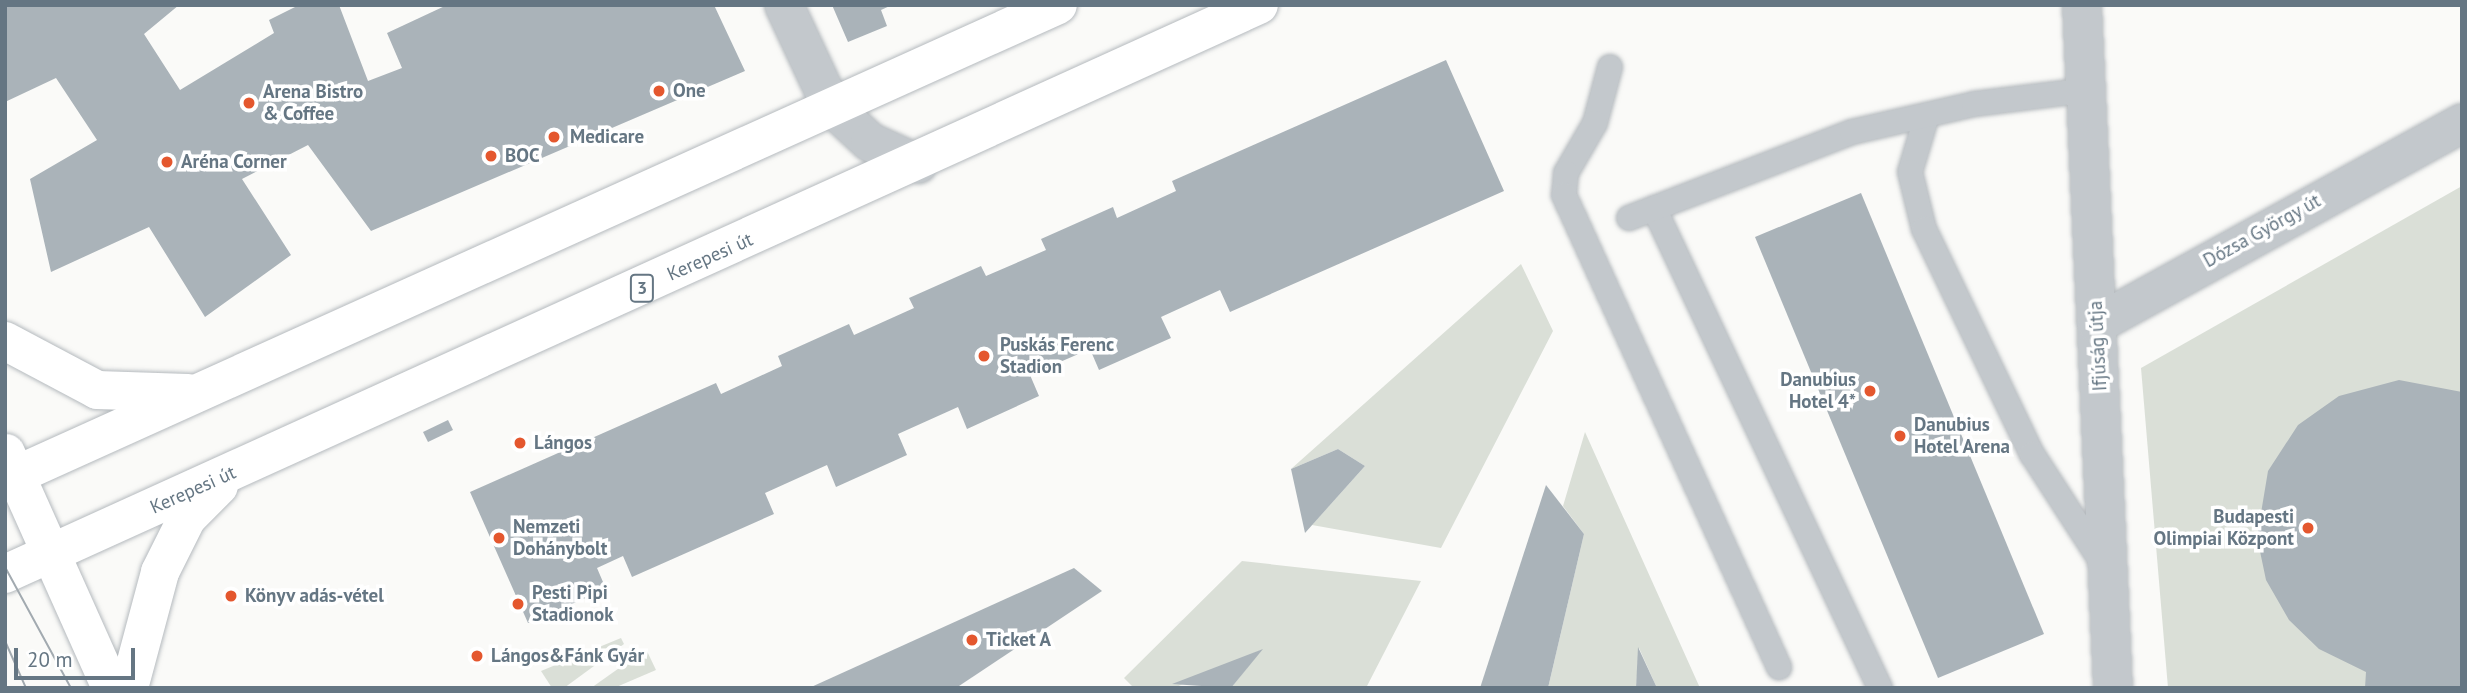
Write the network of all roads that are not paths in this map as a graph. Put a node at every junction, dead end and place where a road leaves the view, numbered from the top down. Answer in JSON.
{"nodes":[{"id":1,"x":784,"y":5,"type":"edge"},
{"id":2,"x":1058,"y":5,"type":"edge"},
{"id":3,"x":1259,"y":5,"type":"edge"},
{"id":4,"x":2082,"y":5,"type":"edge"},
{"id":5,"x":1610,"y":67,"type":"dead end"},
{"id":6,"x":2086,"y":90,"type":"junction"},
{"id":7,"x":2462,"y":101,"type":"edge"},
{"id":8,"x":831,"y":106,"type":"junction"},
{"id":9,"x":1927,"y":115,"type":"junction"},
{"id":10,"x":2445,"y":130,"type":"edge"},
{"id":11,"x":918,"y":164,"type":"junction"},
{"id":12,"x":1654,"y":208,"type":"junction"},
{"id":13,"x":1629,"y":218,"type":"dead end"},
{"id":14,"x":2096,"y":324,"type":"junction"},
{"id":15,"x":5,"y":341,"type":"edge"},
{"id":16,"x":197,"y":393,"type":"junction"},
{"id":17,"x":9,"y":469,"type":"edge"},
{"id":18,"x":234,"y":471,"type":"junction"},
{"id":19,"x":51,"y":554,"type":"junction"},
{"id":20,"x":2108,"y":570,"type":"junction"},
{"id":21,"x":5,"y":574,"type":"edge"},
{"id":22,"x":1779,"y":667,"type":"dead end"},
{"id":23,"x":2108,"y":685,"type":"edge"},
{"id":24,"x":111,"y":688,"type":"edge"},
{"id":25,"x":129,"y":688,"type":"edge"},
{"id":26,"x":1880,"y":688,"type":"edge"}],
"edges":[{"from":1,"to":8,"type":"street"},
{"from":2,"to":8,"type":"main road"},
{"from":3,"to":11,"type":"main road","name":"Kerepesi út","number":"3"},
{"from":4,"to":6,"type":"street","name":"Ifjúság útja"},
{"from":5,"to":22,"type":"lane"},
{"from":6,"to":9,"type":"lane"},
{"from":6,"to":14,"type":"street","name":"Ifjúság útja"},
{"from":7,"to":10,"type":"street","name":"Dózsa György út"},
{"from":8,"to":11,"type":"street"},
{"from":8,"to":16,"type":"main road"},
{"from":9,"to":12,"type":"lane"},
{"from":9,"to":20,"type":"lane"},
{"from":10,"to":14,"type":"street","name":"Dózsa György út"},
{"from":11,"to":18,"type":"main road","name":"Kerepesi út","number":"3"},
{"from":12,"to":13,"type":"lane"},
{"from":12,"to":26,"type":"lane"},
{"from":14,"to":20,"type":"street","name":"Ifjúság útja"},
{"from":15,"to":16,"type":"main road"},
{"from":16,"to":17,"type":"main road"},
{"from":17,"to":19,"type":"main road"},
{"from":18,"to":19,"type":"main road","name":"Kerepesi út","number":"3"},
{"from":18,"to":25,"type":"main road"},
{"from":19,"to":21,"type":"main road","name":"Kerepesi út","number":"3"},
{"from":19,"to":24,"type":"main road"},
{"from":20,"to":23,"type":"street","name":"Ifjúság útja"}]}
